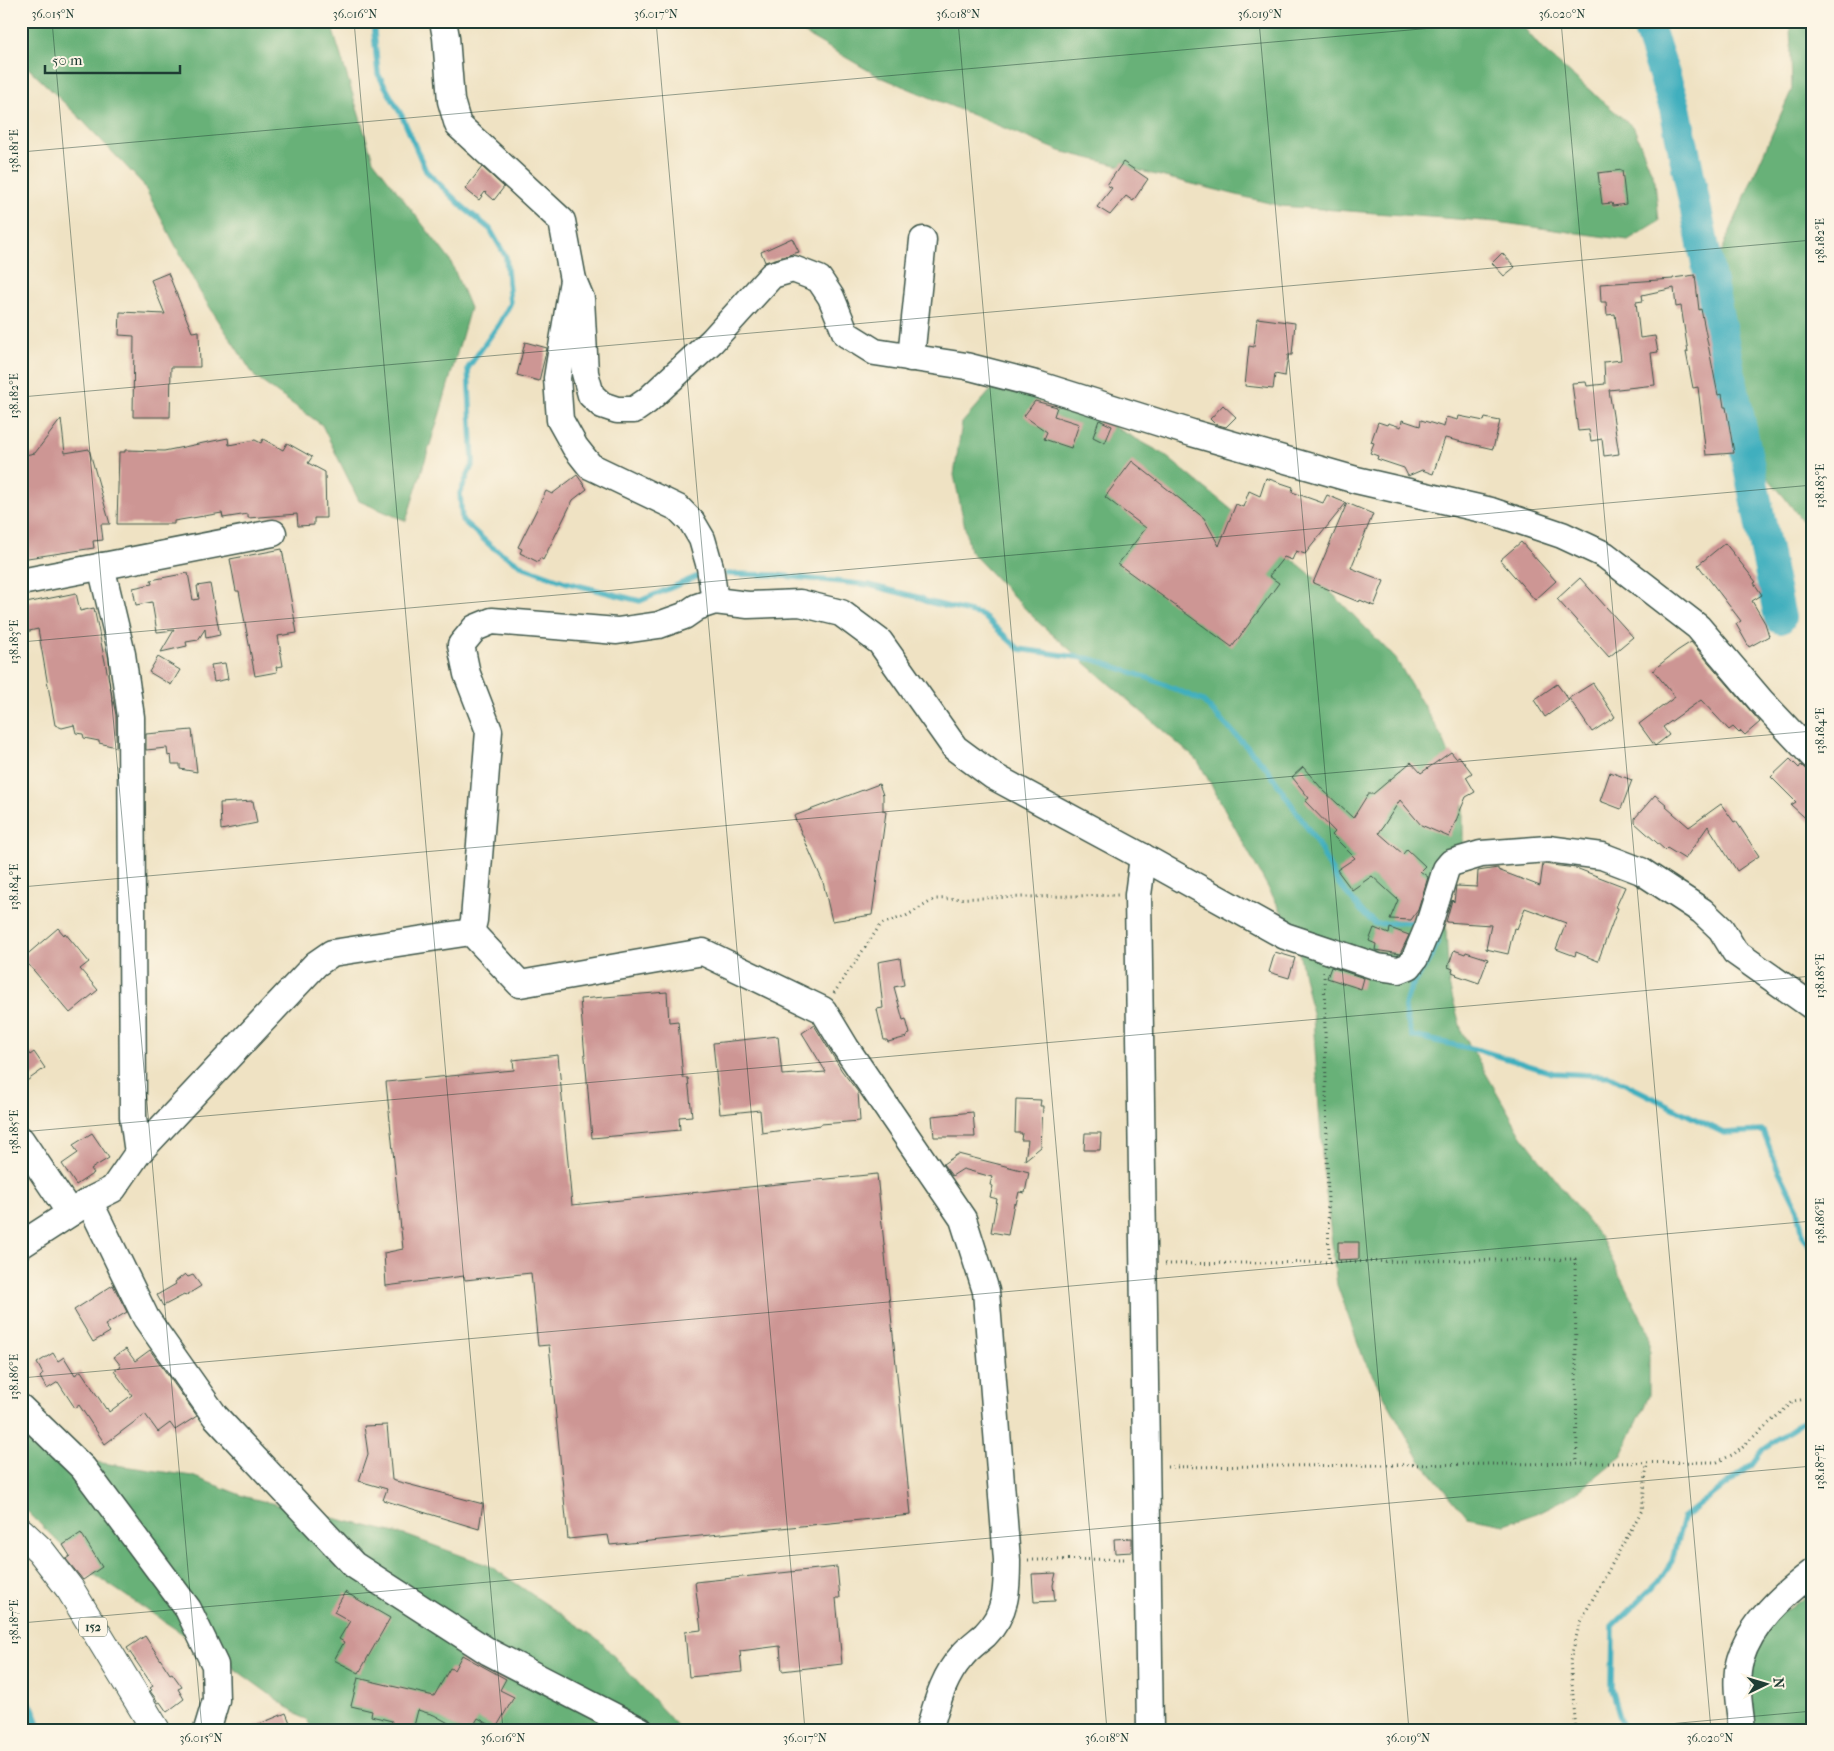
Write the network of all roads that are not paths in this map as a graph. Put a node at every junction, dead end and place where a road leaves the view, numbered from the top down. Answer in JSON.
{"nodes":[{"id":1,"x":443,"y":21,"type":"edge"},
{"id":2,"x":923,"y":240,"type":"dead end"},
{"id":3,"x":573,"y":280,"type":"junction"},
{"id":4,"x":911,"y":358,"type":"junction"},
{"id":5,"x":273,"y":533,"type":"dead end"},
{"id":6,"x":101,"y":566,"type":"junction"},
{"id":7,"x":21,"y":582,"type":"edge"},
{"id":8,"x":715,"y":601,"type":"junction"},
{"id":9,"x":1813,"y":756,"type":"edge"},
{"id":10,"x":1143,"y":857,"type":"junction"},
{"id":11,"x":471,"y":932,"type":"junction"},
{"id":12,"x":1813,"y":1008,"type":"edge"},
{"id":13,"x":21,"y":1140,"type":"edge"},
{"id":14,"x":138,"y":1153,"type":"junction"},
{"id":15,"x":80,"y":1207,"type":"junction"},
{"id":16,"x":21,"y":1245,"type":"edge"},
{"id":17,"x":21,"y":1408,"type":"edge"},
{"id":18,"x":21,"y":1532,"type":"edge"},
{"id":19,"x":1813,"y":1572,"type":"edge"},
{"id":20,"x":156,"y":1730,"type":"edge"},
{"id":21,"x":207,"y":1730,"type":"edge"},
{"id":22,"x":640,"y":1730,"type":"edge"},
{"id":23,"x":929,"y":1730,"type":"edge"},
{"id":24,"x":1150,"y":1730,"type":"edge"},
{"id":25,"x":1742,"y":1730,"type":"edge"}],
"edges":[{"from":1,"to":3,"type":"street"},
{"from":2,"to":4,"type":"street"},
{"from":3,"to":4,"type":"street"},
{"from":3,"to":8,"type":"street"},
{"from":4,"to":9,"type":"street"},
{"from":5,"to":6,"type":"street"},
{"from":6,"to":7,"type":"street"},
{"from":6,"to":14,"type":"street"},
{"from":8,"to":10,"type":"street"},
{"from":8,"to":11,"type":"street"},
{"from":10,"to":12,"type":"street"},
{"from":10,"to":24,"type":"street"},
{"from":11,"to":14,"type":"street"},
{"from":11,"to":23,"type":"street"},
{"from":13,"to":15,"type":"street"},
{"from":14,"to":15,"type":"street"},
{"from":15,"to":16,"type":"street"},
{"from":15,"to":22,"type":"street"},
{"from":17,"to":21,"type":"street"},
{"from":18,"to":20,"type":"highway","number":"152"},
{"from":19,"to":25,"type":"street"}]}
